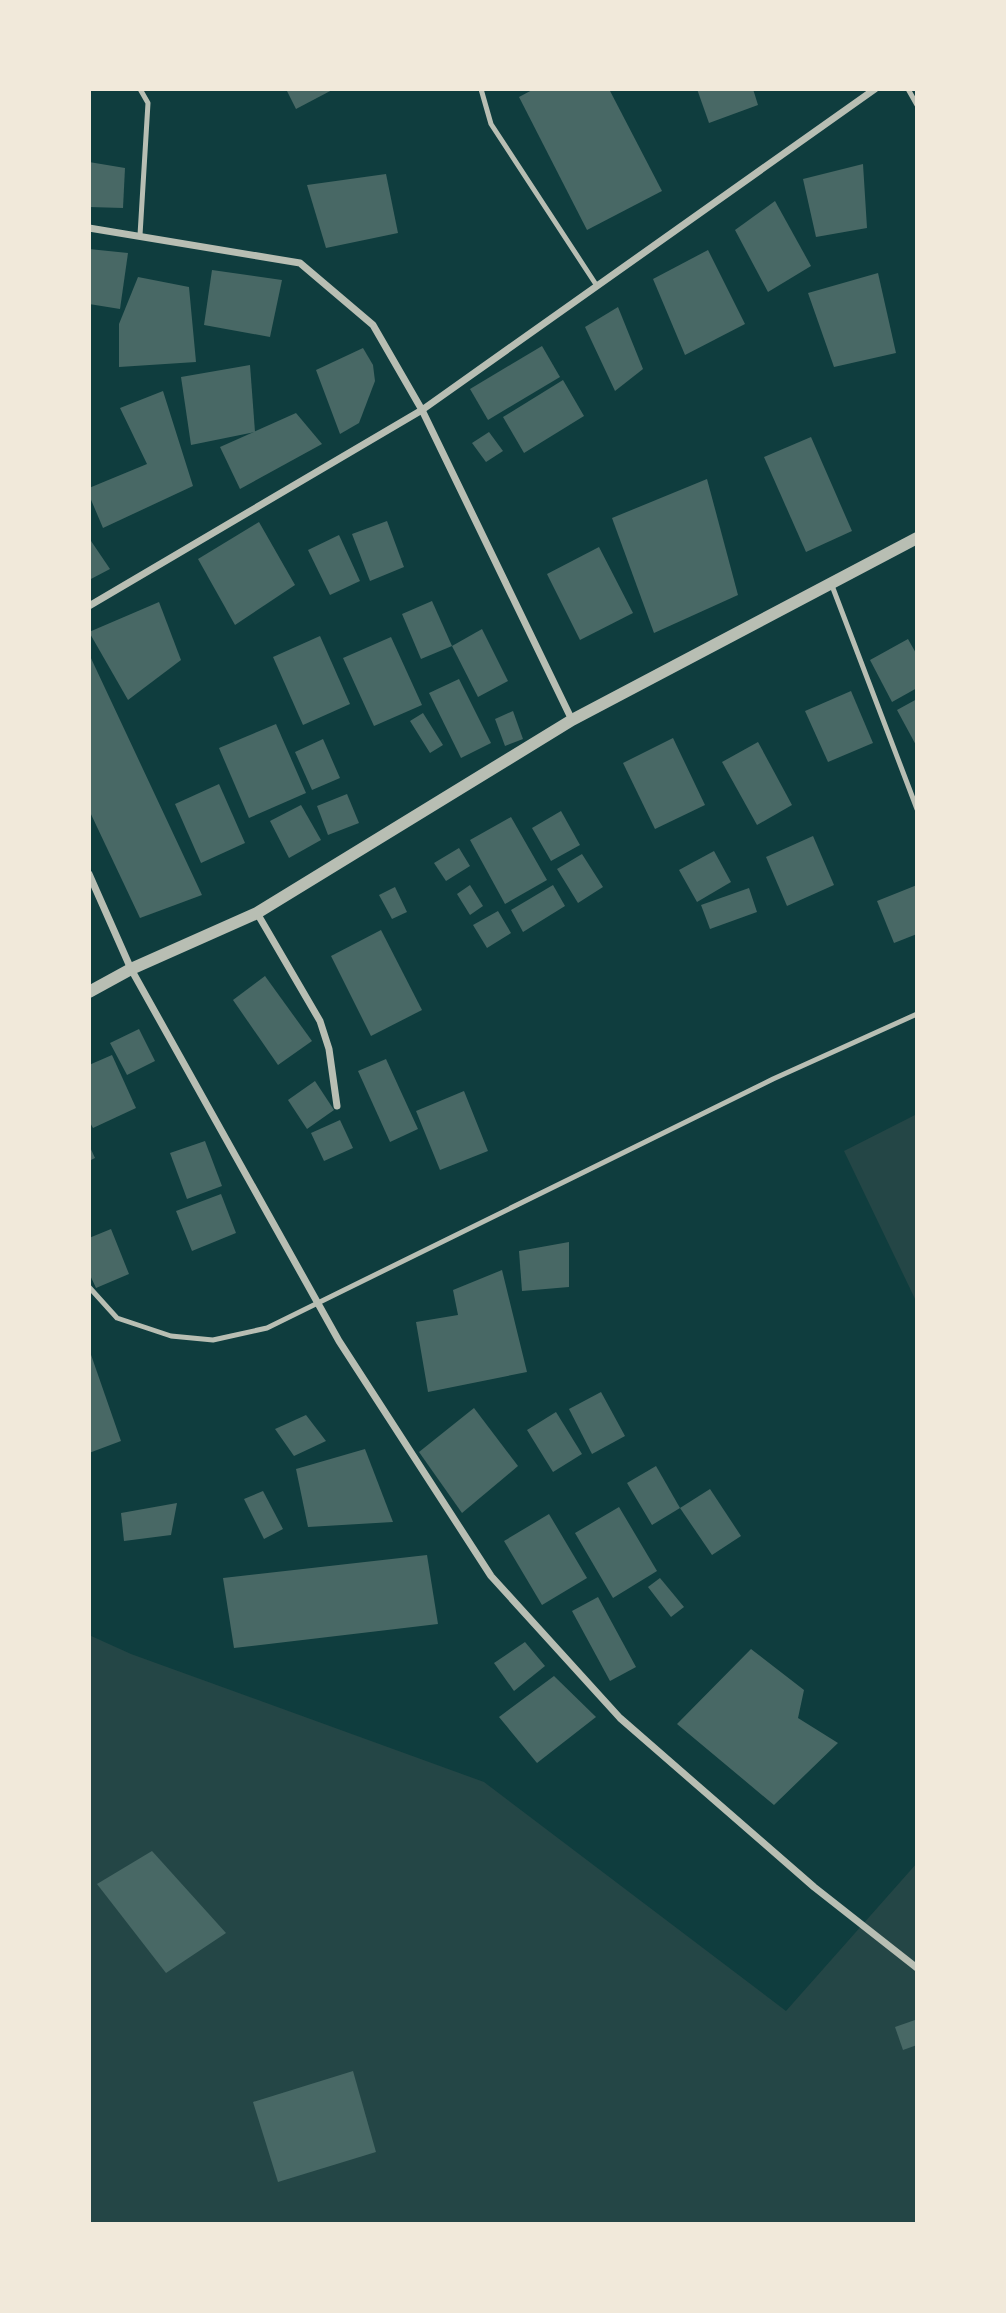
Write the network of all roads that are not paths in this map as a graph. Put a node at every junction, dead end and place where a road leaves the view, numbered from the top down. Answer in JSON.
{"nodes":[{"id":1,"x":140,"y":89,"type":"edge"},
{"id":2,"x":481,"y":89,"type":"edge"},
{"id":3,"x":875,"y":89,"type":"edge"},
{"id":4,"x":908,"y":89,"type":"edge"},
{"id":5,"x":917,"y":105,"type":"edge"},
{"id":6,"x":89,"y":228,"type":"edge"},
{"id":7,"x":140,"y":235,"type":"junction"},
{"id":8,"x":597,"y":286,"type":"junction"},
{"id":9,"x":422,"y":410,"type":"junction"},
{"id":10,"x":917,"y":538,"type":"edge"},
{"id":11,"x":831,"y":583,"type":"junction"},
{"id":12,"x":89,"y":606,"type":"edge"},
{"id":13,"x":572,"y":720,"type":"junction"},
{"id":14,"x":917,"y":809,"type":"edge"},
{"id":15,"x":89,"y":874,"type":"edge"},
{"id":16,"x":257,"y":913,"type":"junction"},
{"id":17,"x":131,"y":969,"type":"junction"},
{"id":18,"x":89,"y":992,"type":"edge"},
{"id":19,"x":917,"y":1014,"type":"edge"},
{"id":20,"x":337,"y":1106,"type":"dead end"},
{"id":21,"x":89,"y":1287,"type":"edge"},
{"id":22,"x":319,"y":1303,"type":"junction"},
{"id":23,"x":917,"y":1968,"type":"edge"}],
"edges":[{"from":1,"to":7,"type":"lane"},
{"from":2,"to":8,"type":"lane"},
{"from":3,"to":8,"type":"street"},
{"from":4,"to":5,"type":"lane"},
{"from":6,"to":7,"type":"street"},
{"from":7,"to":9,"type":"street"},
{"from":8,"to":9,"type":"street"},
{"from":9,"to":12,"type":"street"},
{"from":9,"to":13,"type":"street"},
{"from":10,"to":11,"type":"street"},
{"from":11,"to":13,"type":"street"},
{"from":11,"to":14,"type":"lane"},
{"from":13,"to":16,"type":"street"},
{"from":15,"to":17,"type":"street"},
{"from":16,"to":17,"type":"street"},
{"from":16,"to":20,"type":"street"},
{"from":17,"to":18,"type":"street"},
{"from":17,"to":22,"type":"street"},
{"from":19,"to":22,"type":"lane"},
{"from":21,"to":22,"type":"lane"},
{"from":22,"to":23,"type":"street"}]}
